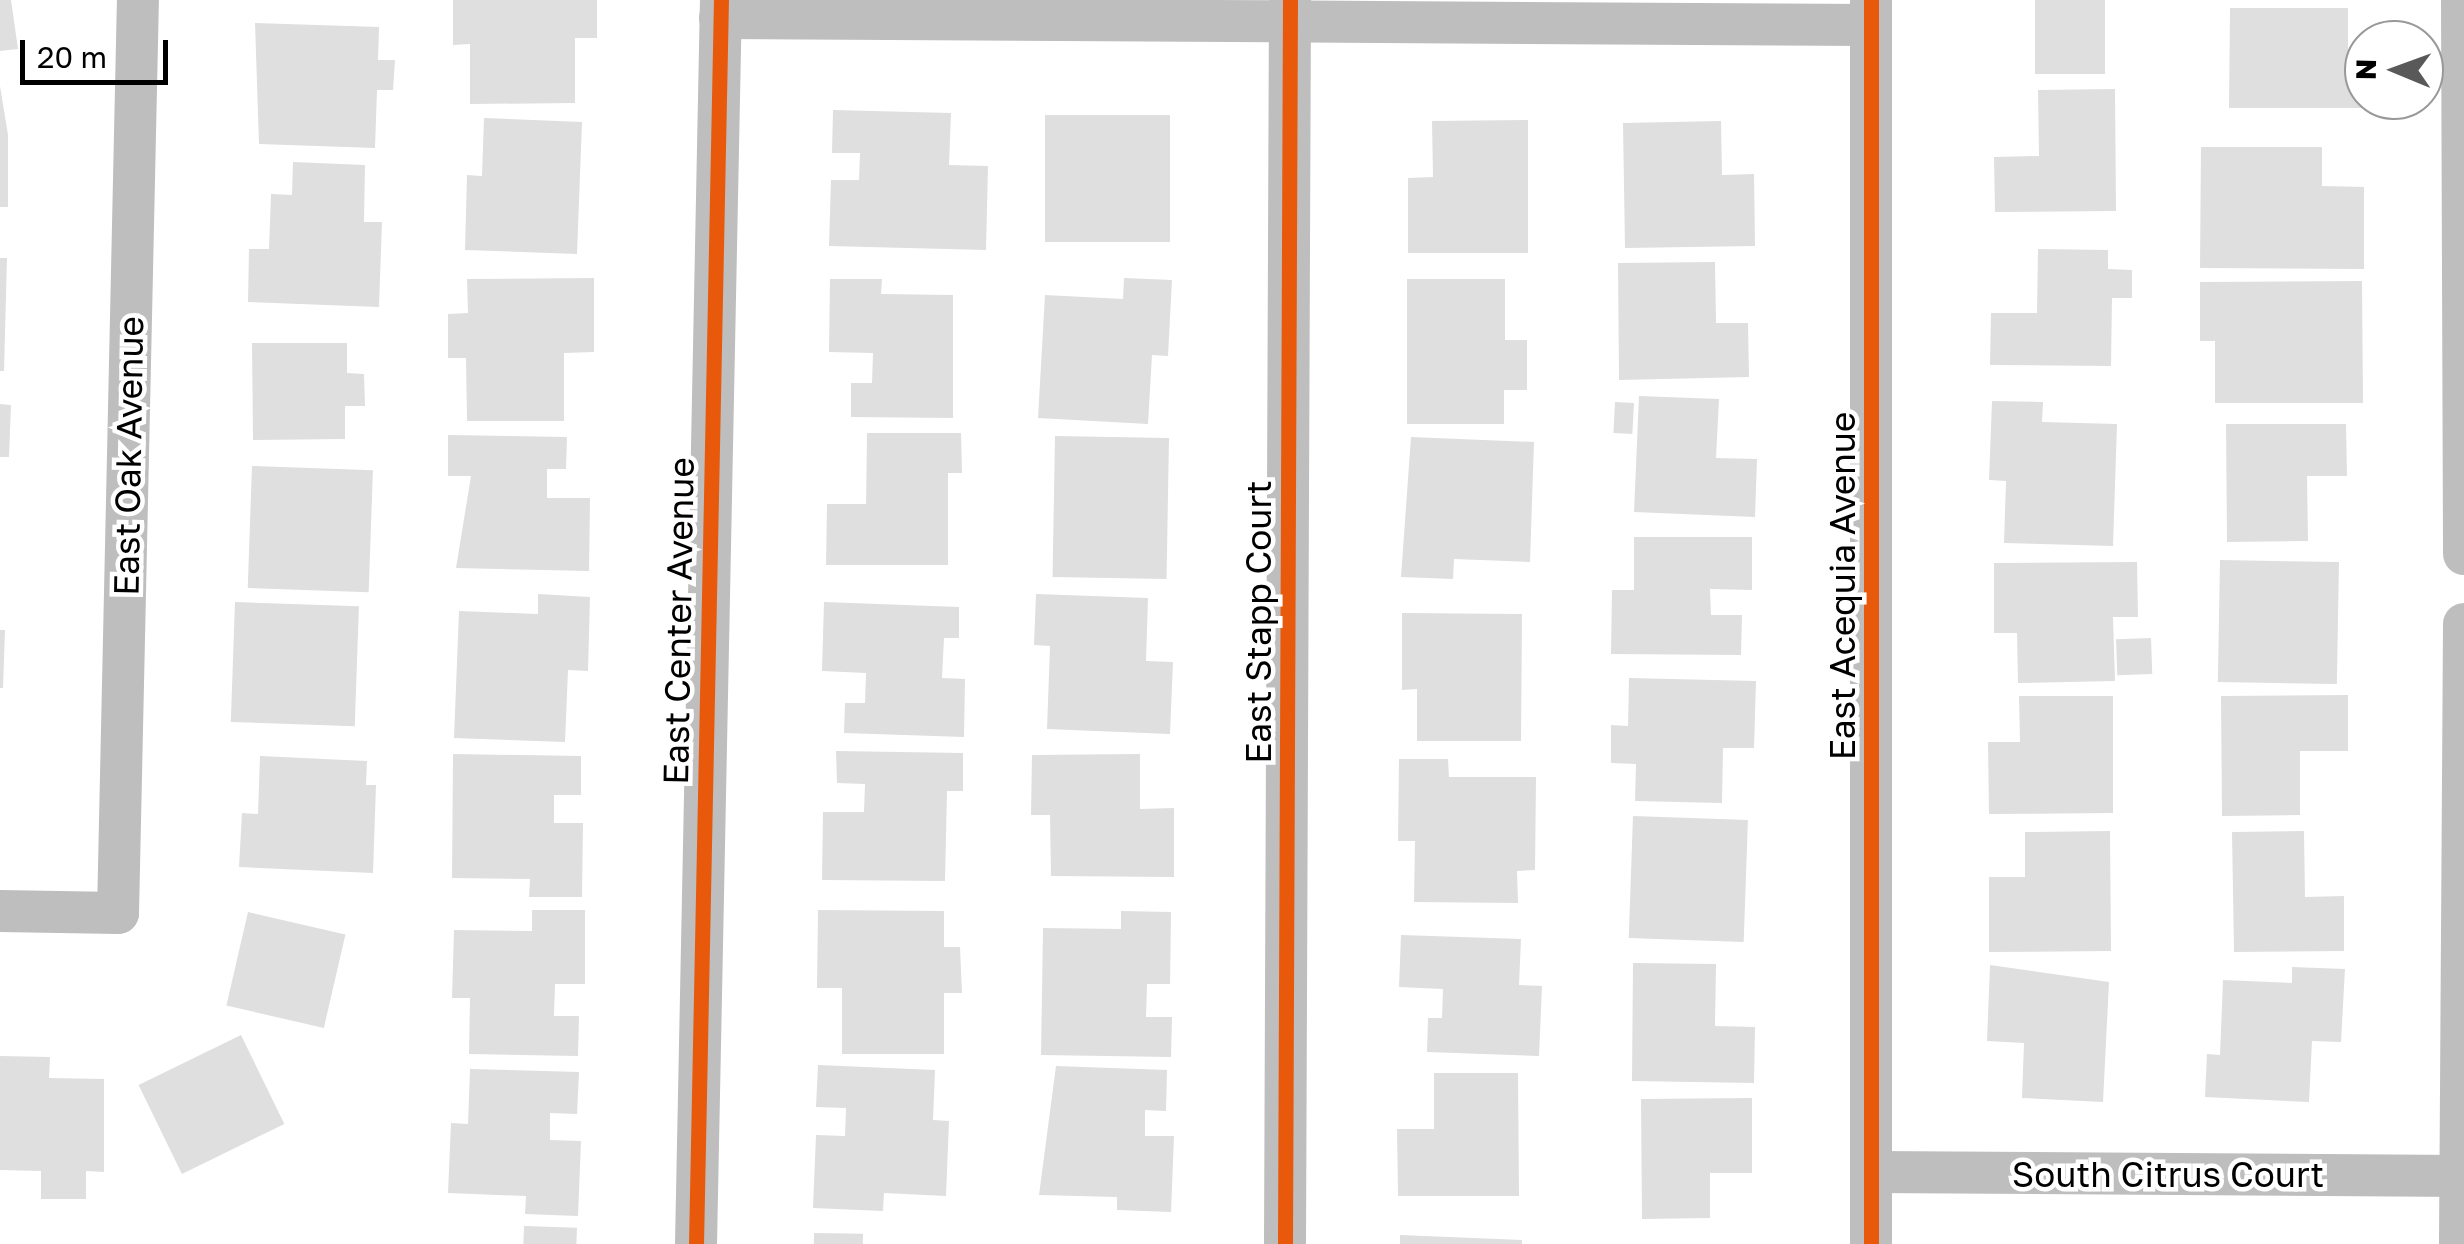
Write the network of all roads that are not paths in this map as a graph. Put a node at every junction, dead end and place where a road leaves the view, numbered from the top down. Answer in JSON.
{"nodes":[{"id":1,"x":138,"y":0,"type":"edge"},
{"id":2,"x":720,"y":9,"type":"edge"},
{"id":3,"x":1290,"y":10,"type":"edge"},
{"id":4,"x":1871,"y":12,"type":"edge"},
{"id":5,"x":2463,"y":18,"type":"edge"},
{"id":6,"x":2464,"y":554,"type":"edge"},
{"id":7,"x":2464,"y":624,"type":"edge"},
{"id":8,"x":0,"y":911,"type":"edge"},
{"id":9,"x":1872,"y":1172,"type":"junction"},
{"id":10,"x":2462,"y":1176,"type":"edge"},
{"id":11,"x":696,"y":1244,"type":"edge"},
{"id":12,"x":1285,"y":1244,"type":"edge"},
{"id":13,"x":1871,"y":1244,"type":"edge"},
{"id":14,"x":2460,"y":1244,"type":"edge"}],
"edges":[{"from":1,"to":8,"type":"street","name":"East Oak Avenue"},
{"from":2,"to":3,"type":"street"},
{"from":2,"to":11,"type":"street","name":"East Center Avenue"},
{"from":3,"to":4,"type":"street"},
{"from":3,"to":12,"type":"street","name":"East Stapp Court"},
{"from":4,"to":9,"type":"street","name":"East Acequia Avenue"},
{"from":5,"to":6,"type":"street"},
{"from":7,"to":10,"type":"street"},
{"from":9,"to":10,"type":"street","name":"South Citrus Court"},
{"from":9,"to":13,"type":"street","name":"East Acequia Avenue"},
{"from":10,"to":14,"type":"street"}]}
